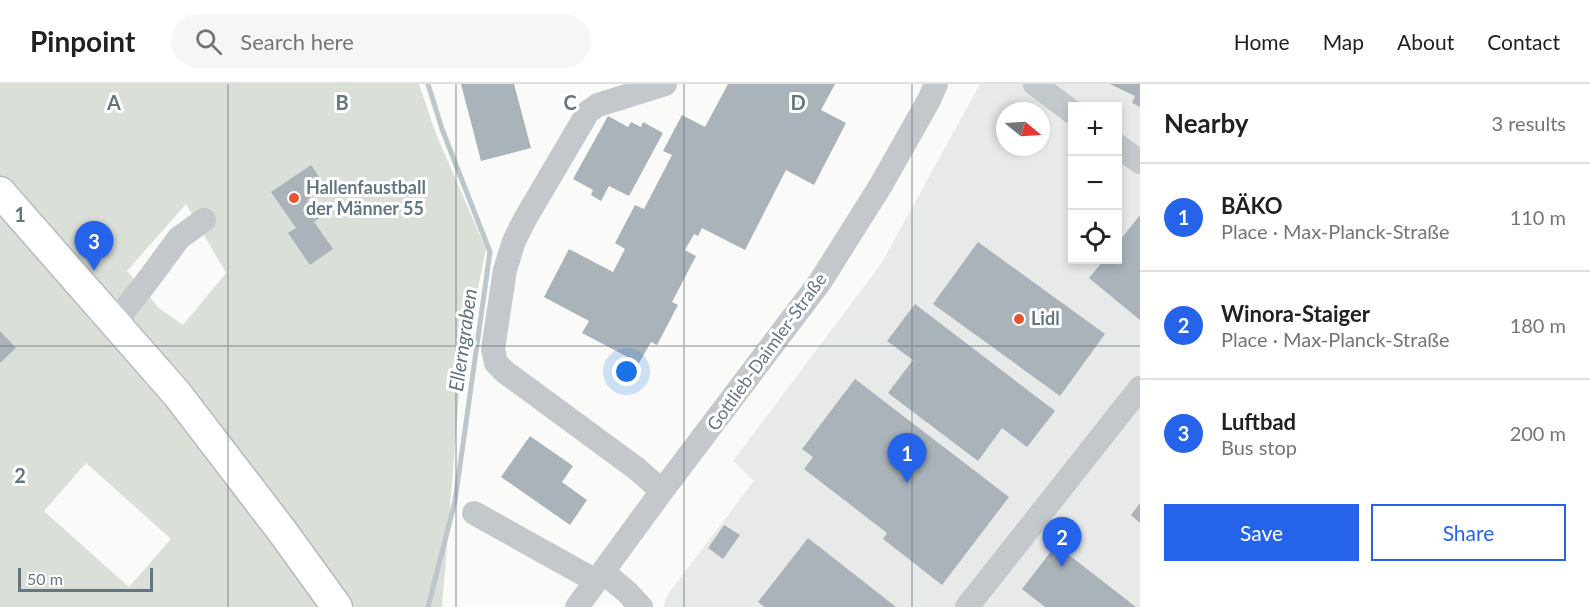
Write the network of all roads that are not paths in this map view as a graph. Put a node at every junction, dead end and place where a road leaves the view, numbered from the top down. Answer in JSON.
{"nodes":[{"id":1,"x":665,"y":84,"type":"edge"},
{"id":2,"x":936,"y":84,"type":"edge"},
{"id":3,"x":1035,"y":84,"type":"edge"},
{"id":4,"x":1068,"y":109,"type":"edge"},
{"id":5,"x":1122,"y":149,"type":"edge"},
{"id":6,"x":1140,"y":162,"type":"edge"},
{"id":7,"x":0,"y":192,"type":"edge"},
{"id":8,"x":204,"y":220,"type":"dead end"},
{"id":9,"x":115,"y":322,"type":"junction"},
{"id":10,"x":1140,"y":388,"type":"edge"},
{"id":11,"x":662,"y":491,"type":"junction"},
{"id":12,"x":474,"y":513,"type":"dead end"},
{"id":13,"x":600,"y":576,"type":"junction"},
{"id":14,"x":337,"y":607,"type":"edge"},
{"id":15,"x":577,"y":607,"type":"edge"},
{"id":16,"x":641,"y":607,"type":"edge"},
{"id":17,"x":968,"y":607,"type":"edge"}],
"edges":[{"from":1,"to":11,"type":"street"},
{"from":2,"to":11,"type":"street","name":"Gottlieb-Daimler-Straße"},
{"from":3,"to":4,"type":"street"},
{"from":5,"to":6,"type":"street"},
{"from":7,"to":9,"type":"main road"},
{"from":8,"to":9,"type":"street"},
{"from":9,"to":14,"type":"main road"},
{"from":10,"to":17,"type":"street"},
{"from":11,"to":13,"type":"street","name":"Gottlieb-Daimler-Straße"},
{"from":12,"to":13,"type":"street"},
{"from":13,"to":15,"type":"street","name":"Gottlieb-Daimler-Straße"},
{"from":13,"to":16,"type":"street"}]}
